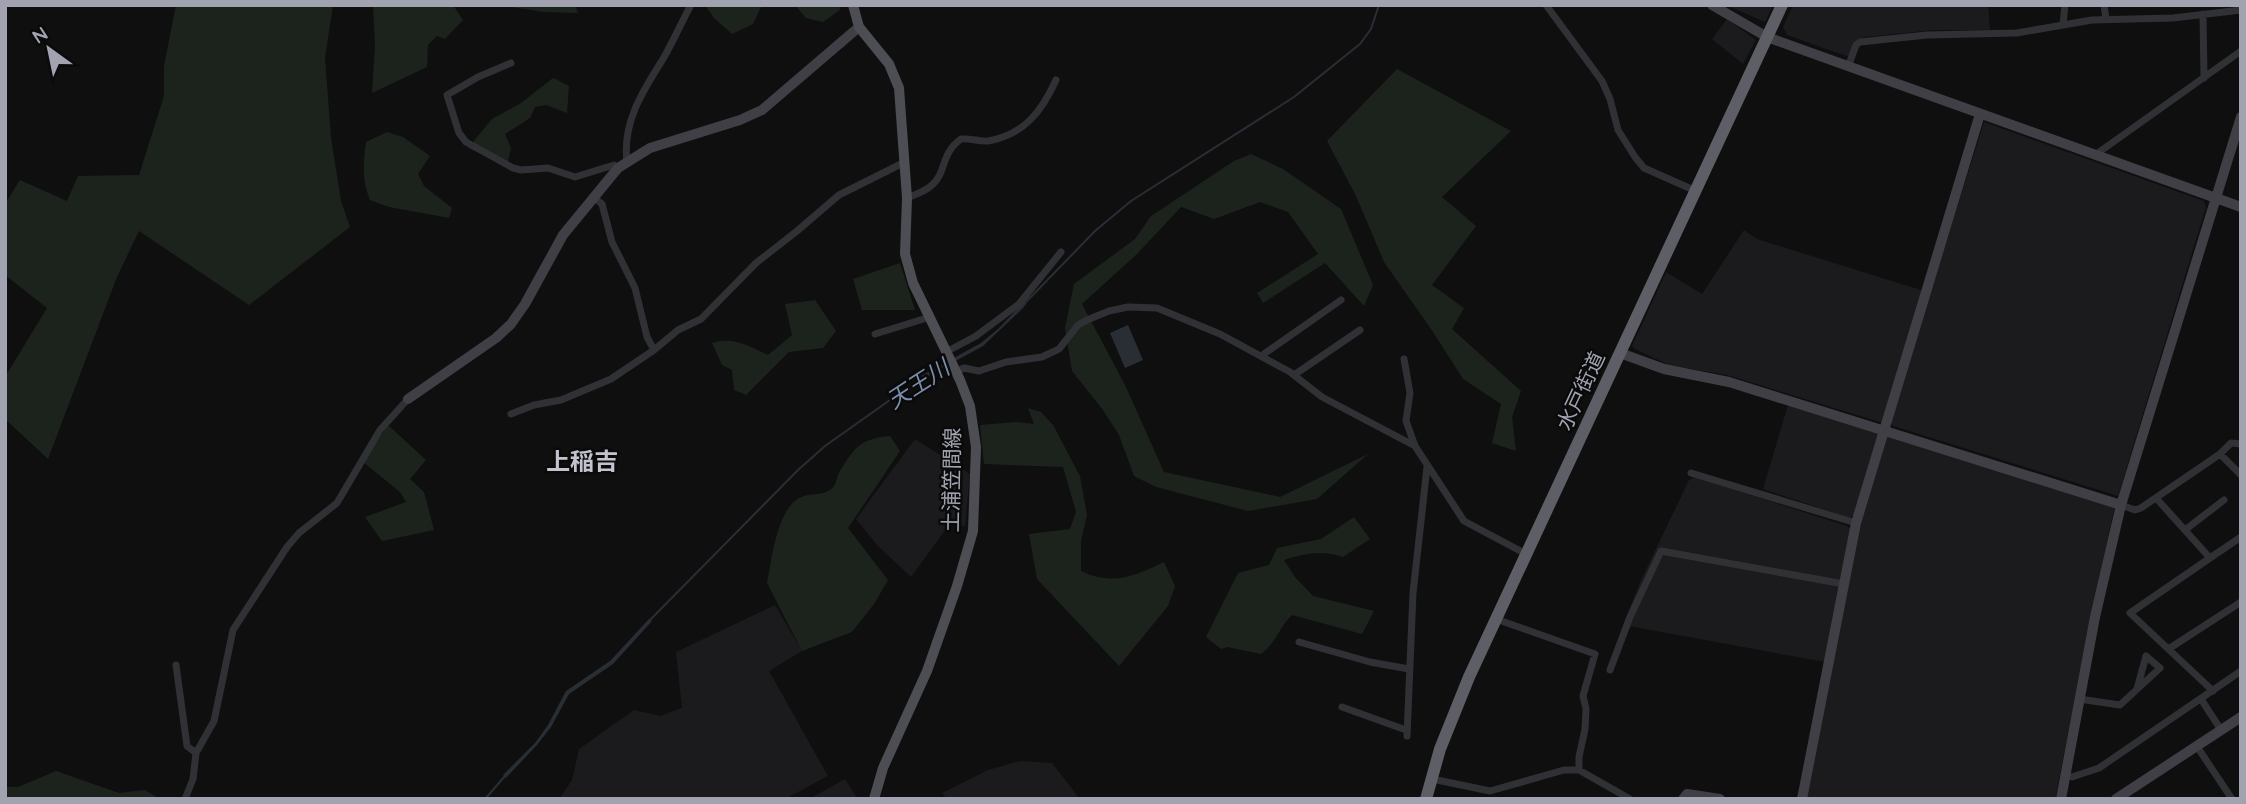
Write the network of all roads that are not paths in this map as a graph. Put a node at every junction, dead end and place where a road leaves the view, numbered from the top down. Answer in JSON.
{"nodes":[{"id":1,"x":691,"y":5,"type":"edge"},
{"id":2,"x":853,"y":5,"type":"edge"},
{"id":3,"x":1546,"y":5,"type":"edge"},
{"id":4,"x":1712,"y":5,"type":"edge"},
{"id":5,"x":1782,"y":5,"type":"edge"},
{"id":6,"x":2065,"y":5,"type":"edge"},
{"id":7,"x":2104,"y":5,"type":"edge"},
{"id":8,"x":2241,"y":10,"type":"edge"},
{"id":9,"x":2206,"y":11,"type":"edge"},
{"id":10,"x":2106,"y":19,"type":"junction"},
{"id":11,"x":2063,"y":24,"type":"junction"},
{"id":12,"x":859,"y":27,"type":"junction"},
{"id":13,"x":1767,"y":37,"type":"junction"},
{"id":14,"x":2241,"y":51,"type":"edge"},
{"id":15,"x":511,"y":63,"type":"dead end"},
{"id":16,"x":1848,"y":67,"type":"junction"},
{"id":17,"x":2204,"y":78,"type":"junction"},
{"id":18,"x":1056,"y":80,"type":"dead end"},
{"id":19,"x":1980,"y":114,"type":"junction"},
{"id":20,"x":2241,"y":117,"type":"edge"},
{"id":21,"x":2095,"y":155,"type":"junction"},
{"id":22,"x":905,"y":162,"type":"junction"},
{"id":23,"x":623,"y":165,"type":"junction"},
{"id":24,"x":1696,"y":191,"type":"junction"},
{"id":25,"x":593,"y":197,"type":"junction"},
{"id":26,"x":907,"y":198,"type":"junction"},
{"id":27,"x":2217,"y":199,"type":"junction"},
{"id":28,"x":2241,"y":207,"type":"edge"},
{"id":29,"x":1061,"y":252,"type":"dead end"},
{"id":30,"x":1341,"y":300,"type":"dead end"},
{"id":31,"x":930,"y":317,"type":"junction"},
{"id":32,"x":1360,"y":330,"type":"dead end"},
{"id":33,"x":875,"y":334,"type":"dead end"},
{"id":34,"x":654,"y":350,"type":"junction"},
{"id":35,"x":1620,"y":353,"type":"junction"},
{"id":36,"x":1261,"y":356,"type":"junction"},
{"id":37,"x":1404,"y":359,"type":"dead end"},
{"id":38,"x":951,"y":362,"type":"junction"},
{"id":39,"x":1294,"y":375,"type":"junction"},
{"id":40,"x":408,"y":399,"type":"joint"},
{"id":41,"x":511,"y":414,"type":"dead end"},
{"id":42,"x":1884,"y":429,"type":"junction"},
{"id":43,"x":2241,"y":444,"type":"edge"},
{"id":44,"x":1415,"y":446,"type":"junction"},
{"id":45,"x":2220,"y":454,"type":"junction"},
{"id":46,"x":1427,"y":467,"type":"junction"},
{"id":47,"x":1691,"y":473,"type":"dead end"},
{"id":48,"x":2241,"y":475,"type":"edge"},
{"id":49,"x":2156,"y":498,"type":"junction"},
{"id":50,"x":2224,"y":500,"type":"dead end"},
{"id":51,"x":2121,"y":505,"type":"junction"},
{"id":52,"x":1856,"y":523,"type":"junction"},
{"id":53,"x":2185,"y":530,"type":"junction"},
{"id":54,"x":2241,"y":537,"type":"edge"},
{"id":55,"x":1526,"y":554,"type":"junction"},
{"id":56,"x":2210,"y":558,"type":"junction"},
{"id":57,"x":1844,"y":584,"type":"junction"},
{"id":58,"x":2241,"y":602,"type":"edge"},
{"id":59,"x":1496,"y":619,"type":"junction"},
{"id":60,"x":1299,"y":642,"type":"dead end"},
{"id":61,"x":2169,"y":648,"type":"junction"},
{"id":62,"x":176,"y":665,"type":"dead end"},
{"id":63,"x":1409,"y":669,"type":"junction"},
{"id":64,"x":1610,"y":670,"type":"dead end"},
{"id":65,"x":2241,"y":671,"type":"edge"},
{"id":66,"x":2137,"y":689,"type":"dead end"},
{"id":67,"x":2213,"y":691,"type":"junction"},
{"id":68,"x":2079,"y":699,"type":"junction"},
{"id":69,"x":2201,"y":699,"type":"junction"},
{"id":70,"x":1342,"y":707,"type":"dead end"},
{"id":71,"x":2241,"y":717,"type":"edge"},
{"id":72,"x":2221,"y":730,"type":"junction"},
{"id":73,"x":2196,"y":745,"type":"junction"},
{"id":74,"x":196,"y":753,"type":"junction"},
{"id":75,"x":1580,"y":770,"type":"junction"},
{"id":76,"x":2065,"y":775,"type":"junction"},
{"id":77,"x":1432,"y":779,"type":"junction"},
{"id":78,"x":185,"y":799,"type":"edge"},
{"id":79,"x":874,"y":799,"type":"edge"},
{"id":80,"x":1426,"y":799,"type":"edge"},
{"id":81,"x":1630,"y":799,"type":"edge"},
{"id":82,"x":1684,"y":799,"type":"edge"},
{"id":83,"x":1720,"y":799,"type":"edge"},
{"id":84,"x":1802,"y":799,"type":"edge"},
{"id":85,"x":2061,"y":799,"type":"edge"},
{"id":86,"x":2116,"y":799,"type":"edge"},
{"id":87,"x":2232,"y":799,"type":"edge"}],
"edges":[{"from":1,"to":23,"type":"street"},
{"from":2,"to":12,"type":"main road","name":"土浦笠間線"},
{"from":3,"to":24,"type":"street"},
{"from":4,"to":13,"type":"street"},
{"from":5,"to":13,"type":"highway","name":"水戸街道"},
{"from":6,"to":11,"type":"street"},
{"from":7,"to":10,"type":"street"},
{"from":8,"to":9,"type":"street"},
{"from":9,"to":10,"type":"street"},
{"from":9,"to":17,"type":"street"},
{"from":10,"to":11,"type":"street"},
{"from":11,"to":16,"type":"street"},
{"from":12,"to":22,"type":"main road","name":"土浦笠間線"},
{"from":12,"to":23,"type":"street"},
{"from":13,"to":16,"type":"street"},
{"from":13,"to":24,"type":"highway","name":"水戸街道"},
{"from":14,"to":17,"type":"street"},
{"from":15,"to":23,"type":"street"},
{"from":16,"to":19,"type":"street"},
{"from":17,"to":21,"type":"street"},
{"from":18,"to":26,"type":"street"},
{"from":19,"to":21,"type":"street"},
{"from":19,"to":42,"type":"street"},
{"from":20,"to":27,"type":"street"},
{"from":21,"to":27,"type":"street"},
{"from":22,"to":26,"type":"main road","name":"土浦笠間線"},
{"from":22,"to":34,"type":"street"},
{"from":23,"to":25,"type":"street"},
{"from":24,"to":35,"type":"highway","name":"水戸街道"},
{"from":25,"to":34,"type":"street"},
{"from":25,"to":40,"type":"street"},
{"from":26,"to":31,"type":"main road","name":"土浦笠間線"},
{"from":27,"to":28,"type":"street"},
{"from":27,"to":51,"type":"street"},
{"from":29,"to":38,"type":"street"},
{"from":30,"to":36,"type":"street"},
{"from":31,"to":33,"type":"street"},
{"from":31,"to":38,"type":"main road","name":"土浦笠間線"},
{"from":32,"to":39,"type":"street"},
{"from":34,"to":41,"type":"street"},
{"from":35,"to":42,"type":"street"},
{"from":35,"to":55,"type":"highway","name":"水戸街道"},
{"from":36,"to":38,"type":"street"},
{"from":36,"to":39,"type":"street"},
{"from":37,"to":44,"type":"street"},
{"from":38,"to":79,"type":"main road","name":"土浦笠間線"},
{"from":39,"to":44,"type":"street"},
{"from":40,"to":74,"type":"street"},
{"from":42,"to":51,"type":"street"},
{"from":42,"to":52,"type":"street"},
{"from":43,"to":45,"type":"street"},
{"from":44,"to":46,"type":"street"},
{"from":45,"to":48,"type":"street"},
{"from":45,"to":49,"type":"street"},
{"from":46,"to":55,"type":"street"},
{"from":46,"to":63,"type":"street"},
{"from":47,"to":52,"type":"street"},
{"from":49,"to":51,"type":"street"},
{"from":49,"to":53,"type":"street"},
{"from":50,"to":53,"type":"street"},
{"from":51,"to":68,"type":"street"},
{"from":52,"to":57,"type":"street"},
{"from":53,"to":56,"type":"street"},
{"from":54,"to":56,"type":"street"},
{"from":55,"to":59,"type":"highway","name":"水戸街道"},
{"from":56,"to":61,"type":"street"},
{"from":57,"to":64,"type":"street"},
{"from":57,"to":84,"type":"street"},
{"from":58,"to":61,"type":"street"},
{"from":59,"to":75,"type":"street"},
{"from":59,"to":77,"type":"highway","name":"水戸街道"},
{"from":60,"to":63,"type":"street"},
{"from":61,"to":67,"type":"street"},
{"from":62,"to":74,"type":"street"},
{"from":63,"to":70,"type":"street"},
{"from":65,"to":67,"type":"street"},
{"from":66,"to":68,"type":"street"},
{"from":67,"to":69,"type":"street"},
{"from":68,"to":76,"type":"street"},
{"from":69,"to":72,"type":"street"},
{"from":69,"to":76,"type":"street"},
{"from":71,"to":72,"type":"street"},
{"from":72,"to":73,"type":"street"},
{"from":73,"to":86,"type":"street"},
{"from":73,"to":87,"type":"street"},
{"from":74,"to":78,"type":"street"},
{"from":75,"to":77,"type":"street"},
{"from":75,"to":81,"type":"street"},
{"from":76,"to":85,"type":"street"},
{"from":77,"to":80,"type":"highway","name":"水戸街道"},
{"from":82,"to":83,"type":"street"}]}
